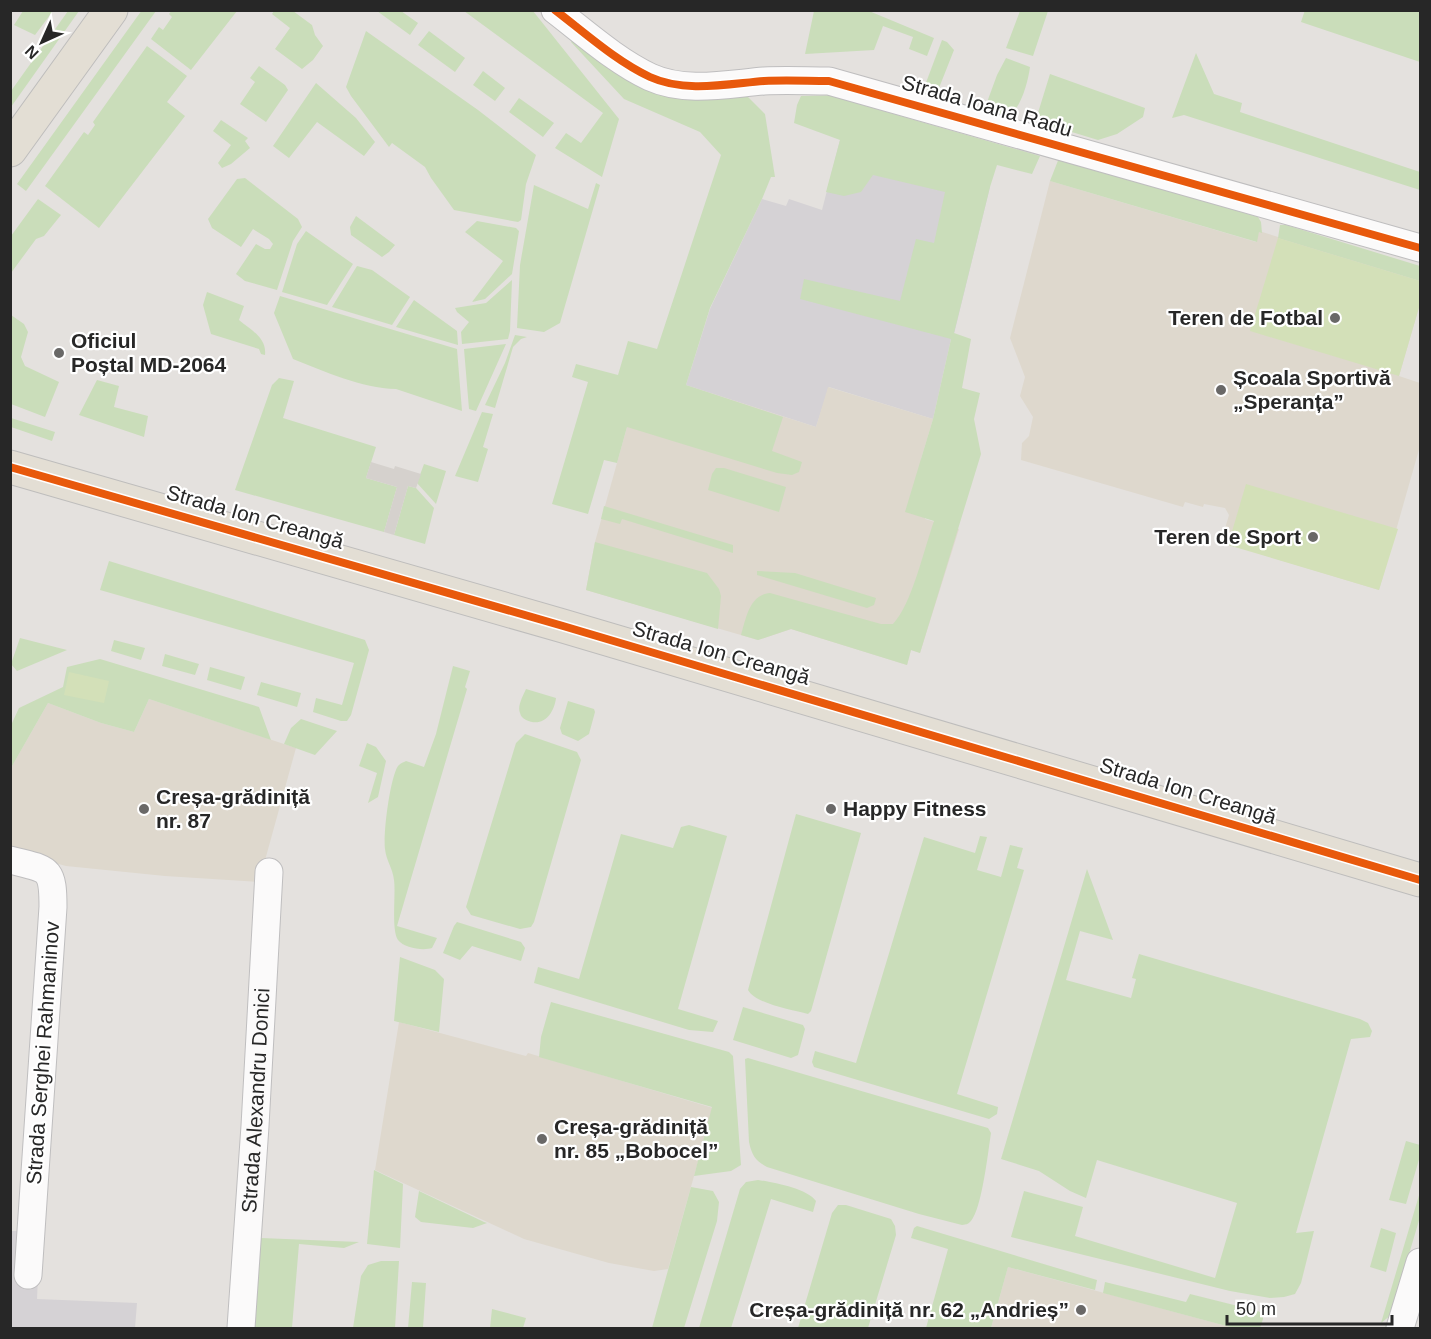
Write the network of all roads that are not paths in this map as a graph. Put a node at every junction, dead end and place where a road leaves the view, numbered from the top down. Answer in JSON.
{"nodes":[{"id":1,"x":111,"y":10,"type":"edge"},
{"id":2,"x":555,"y":10,"type":"edge"},
{"id":3,"x":10,"y":150,"type":"edge"},
{"id":4,"x":1420,"y":248,"type":"edge"},
{"id":5,"x":10,"y":467,"type":"edge"},
{"id":6,"x":10,"y":860,"type":"edge"},
{"id":7,"x":269,"y":872,"type":"dead end"},
{"id":8,"x":1420,"y":880,"type":"edge"},
{"id":9,"x":1420,"y":1262,"type":"edge"},
{"id":10,"x":28,"y":1275,"type":"dead end"},
{"id":11,"x":241,"y":1329,"type":"edge"},
{"id":12,"x":1400,"y":1329,"type":"edge"}],
"edges":[{"from":1,"to":3,"type":"main road"},
{"from":2,"to":4,"type":"street","name":"Strada Ioana Radu"},
{"from":5,"to":8,"type":"main road","name":"Strada Ion Creangă"},
{"from":6,"to":10,"type":"street","name":"Strada Serghei Rahmaninov"},
{"from":7,"to":11,"type":"street","name":"Strada Alexandru Donici"},
{"from":9,"to":12,"type":"street"}]}
